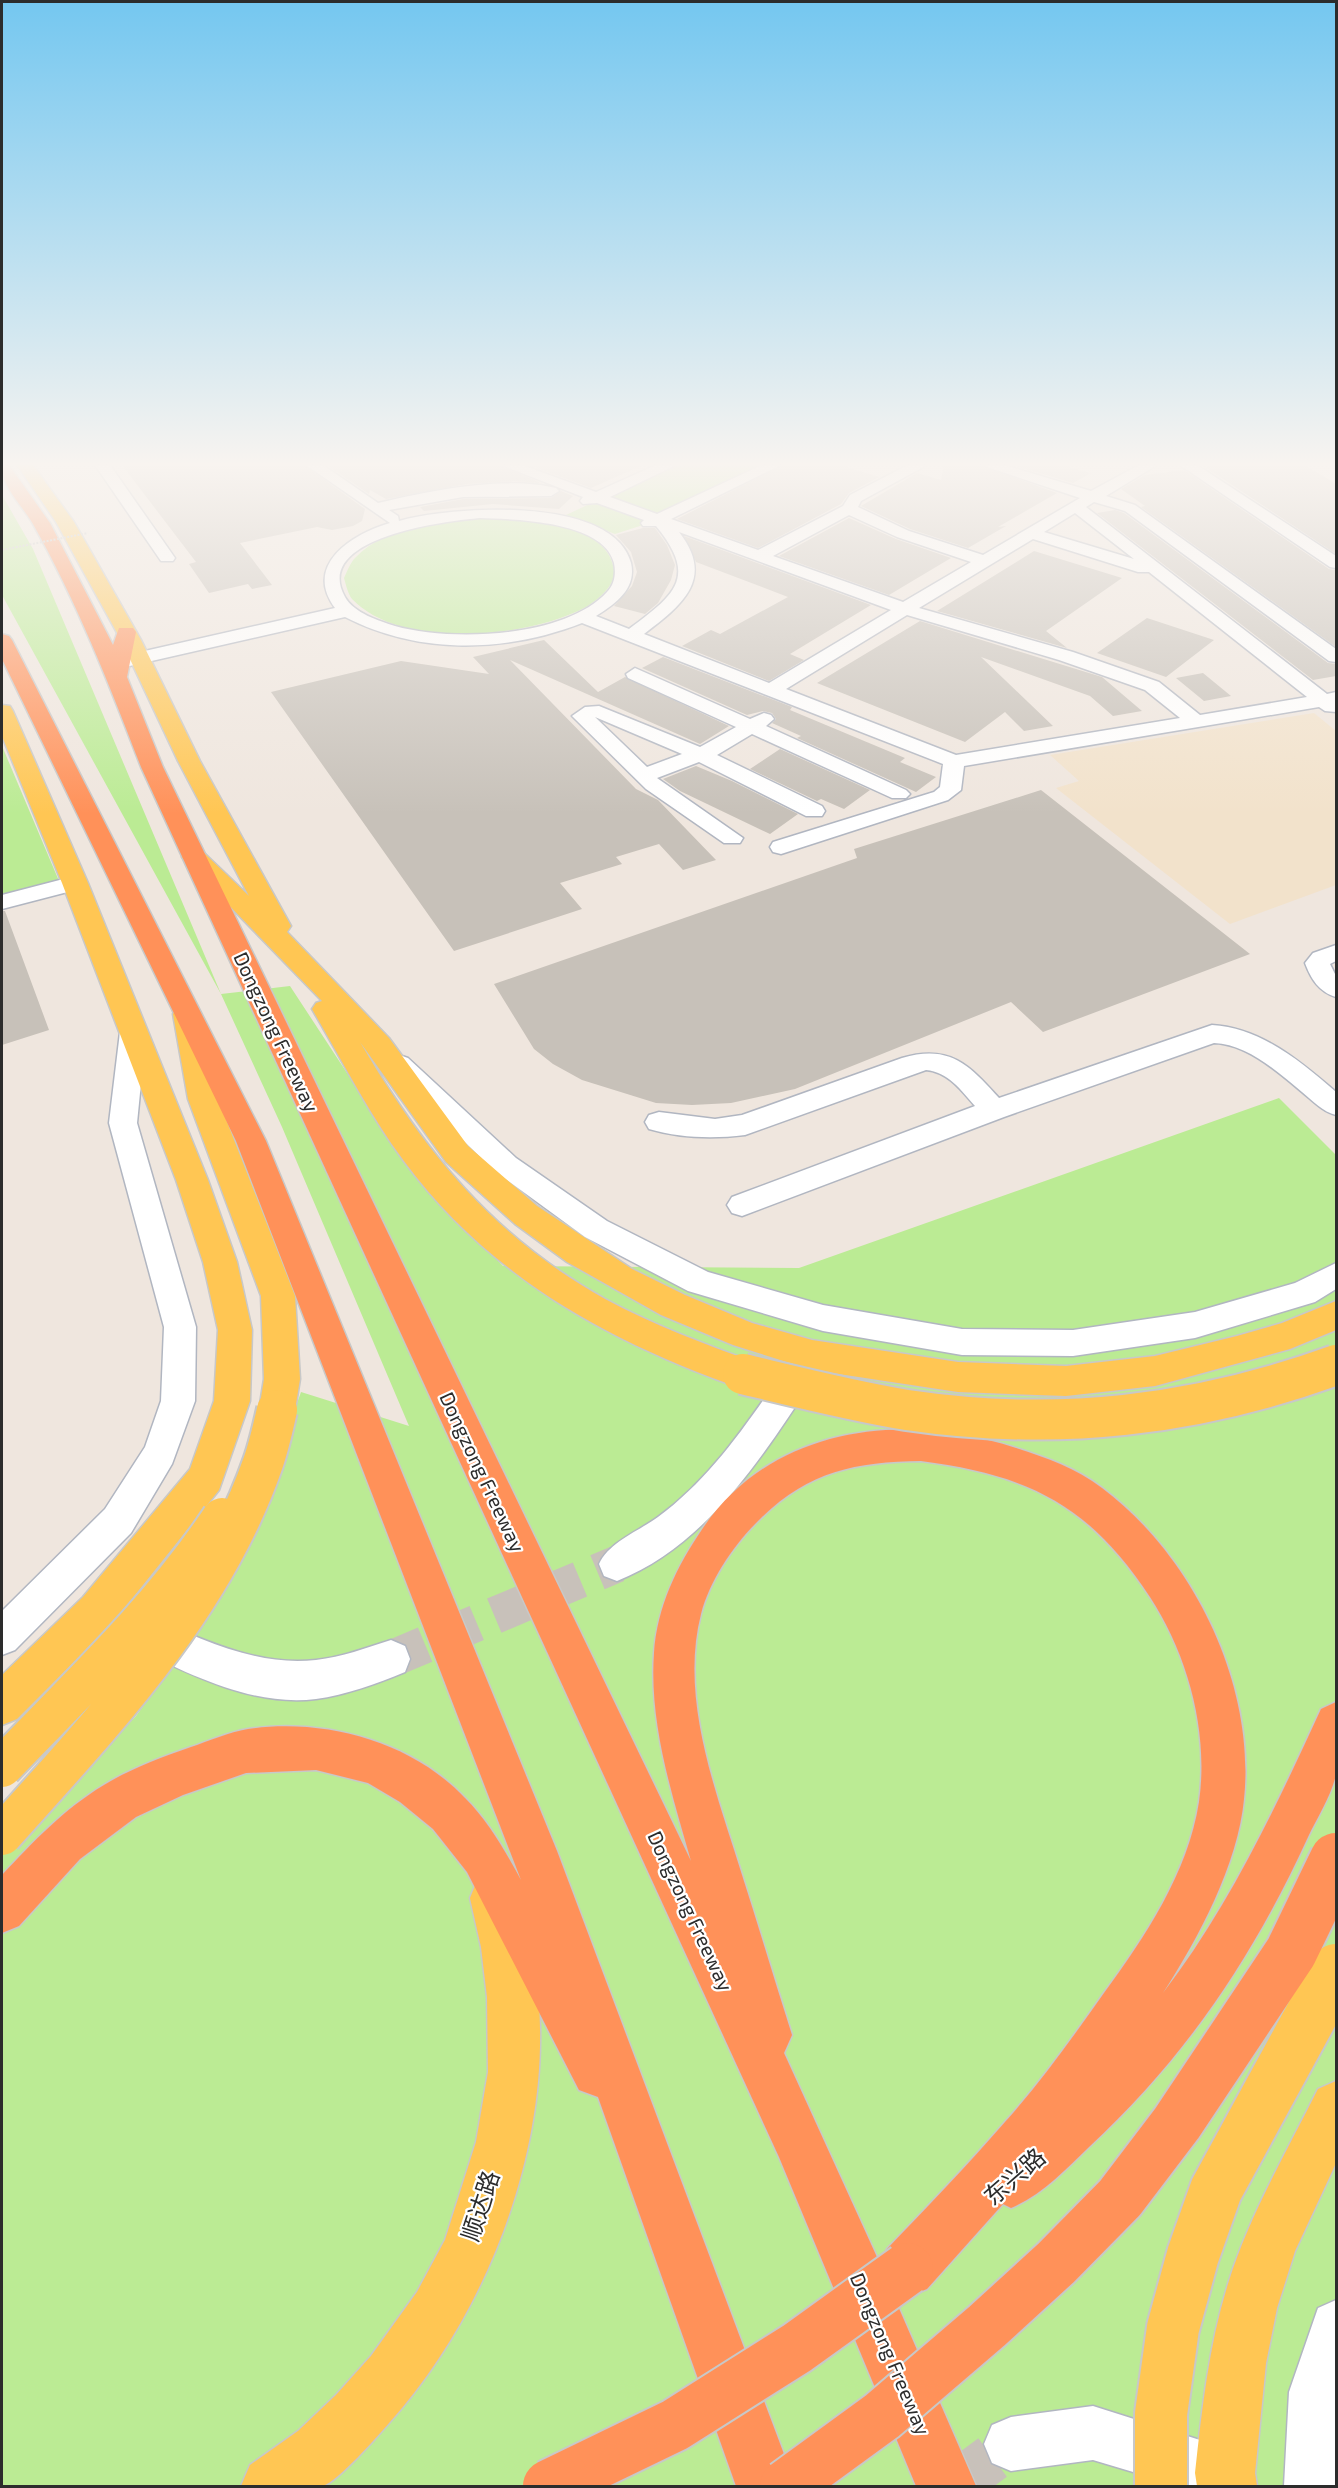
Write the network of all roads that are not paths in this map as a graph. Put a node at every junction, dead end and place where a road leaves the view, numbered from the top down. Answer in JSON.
{"nodes":[{"id":1,"x":79,"y":581,"type":"edge"},
{"id":2,"x":92,"y":581,"type":"edge"},
{"id":3,"x":329,"y":581,"type":"edge"},
{"id":4,"x":624,"y":581,"type":"edge"},
{"id":5,"x":686,"y":581,"type":"edge"},
{"id":6,"x":829,"y":581,"type":"edge"},
{"id":7,"x":951,"y":581,"type":"edge"},
{"id":8,"x":1172,"y":581,"type":"edge"},
{"id":9,"x":1231,"y":581,"type":"edge"},
{"id":10,"x":906,"y":609,"type":"junction"},
{"id":11,"x":347,"y":611,"type":"junction"},
{"id":12,"x":583,"y":617,"type":"junction"},
{"id":13,"x":632,"y":635,"type":"junction"},
{"id":14,"x":2,"y":640,"type":"edge"},
{"id":15,"x":125,"y":651,"type":"junction"},
{"id":16,"x":1336,"y":657,"type":"edge"},
{"id":17,"x":635,"y":674,"type":"dead end"},
{"id":18,"x":772,"y":689,"type":"junction"},
{"id":19,"x":794,"y":698,"type":"junction"},
{"id":20,"x":1332,"y":703,"type":"edge"},
{"id":21,"x":2,"y":711,"type":"edge"},
{"id":22,"x":1196,"y":721,"type":"junction"},
{"id":23,"x":754,"y":726,"type":"junction"},
{"id":24,"x":699,"y":754,"type":"junction"},
{"id":25,"x":954,"y":761,"type":"junction"},
{"id":26,"x":643,"y":776,"type":"junction"},
{"id":27,"x":899,"y":794,"type":"dead end"},
{"id":28,"x":814,"y":811,"type":"dead end"},
{"id":29,"x":732,"y":838,"type":"dead end"},
{"id":30,"x":781,"y":847,"type":"dead end"},
{"id":31,"x":194,"y":857,"type":"junction"},
{"id":32,"x":75,"y":883,"type":"junction"},
{"id":33,"x":2,"y":902,"type":"edge"},
{"id":34,"x":292,"y":952,"type":"junction"},
{"id":35,"x":1336,"y":953,"type":"edge"},
{"id":36,"x":1336,"y":989,"type":"edge"},
{"id":37,"x":185,"y":1006,"type":"junction"},
{"id":38,"x":133,"y":1032,"type":"junction"},
{"id":39,"x":379,"y":1045,"type":"junction"},
{"id":40,"x":1277,"y":1061,"type":"junction"},
{"id":41,"x":1336,"y":1106,"type":"edge"},
{"id":42,"x":994,"y":1110,"type":"junction"},
{"id":43,"x":1336,"y":1114,"type":"edge"},
{"id":44,"x":659,"y":1122,"type":"dead end"},
{"id":45,"x":742,"y":1204,"type":"dead end"},
{"id":46,"x":1336,"y":1275,"type":"edge"},
{"id":47,"x":1336,"y":1315,"type":"edge"},
{"id":48,"x":812,"y":1355,"type":"junction"},
{"id":49,"x":1336,"y":1365,"type":"edge"},
{"id":50,"x":277,"y":1410,"type":"junction"},
{"id":51,"x":617,"y":1564,"type":"tunnel mouth"},
{"id":52,"x":97,"y":1611,"type":"junction"},
{"id":53,"x":2,"y":1637,"type":"edge"},
{"id":54,"x":391,"y":1659,"type":"tunnel mouth"},
{"id":55,"x":2,"y":1704,"type":"edge"},
{"id":56,"x":1336,"y":1724,"type":"edge"},
{"id":57,"x":2,"y":1767,"type":"edge"},
{"id":58,"x":2,"y":1835,"type":"edge"},
{"id":59,"x":483,"y":1856,"type":"junction"},
{"id":60,"x":1336,"y":1859,"type":"edge"},
{"id":61,"x":2,"y":1910,"type":"edge"},
{"id":62,"x":1336,"y":1971,"type":"edge"},
{"id":63,"x":1336,"y":2107,"type":"edge"},
{"id":64,"x":798,"y":2138,"type":"junction"},
{"id":65,"x":659,"y":2189,"type":"junction"},
{"id":66,"x":906,"y":2269,"type":"junction"},
{"id":67,"x":1336,"y":2326,"type":"edge"},
{"id":68,"x":1011,"y":2444,"type":"tunnel mouth"},
{"id":69,"x":1226,"y":2480,"type":"edge"},
{"id":70,"x":271,"y":2487,"type":"edge"},
{"id":71,"x":549,"y":2487,"type":"edge"},
{"id":72,"x":766,"y":2487,"type":"edge"},
{"id":73,"x":786,"y":2487,"type":"edge"},
{"id":74,"x":946,"y":2487,"type":"edge"},
{"id":75,"x":1161,"y":2487,"type":"edge"},
{"id":76,"x":1311,"y":2487,"type":"edge"}],
"edges":[{"from":1,"to":15,"type":"highway","name":"Dongzong Freeway"},
{"from":2,"to":15,"type":"main road"},
{"from":3,"to":11,"type":"street"},
{"from":4,"to":12,"type":"street"},
{"from":5,"to":13,"type":"street"},
{"from":6,"to":10,"type":"street"},
{"from":7,"to":10,"type":"street"},
{"from":8,"to":20,"type":"street"},
{"from":9,"to":16,"type":"street"},
{"from":10,"to":18,"type":"street"},
{"from":10,"to":22,"type":"street"},
{"from":11,"to":12,"type":"street"},
{"from":11,"to":15,"type":"street"},
{"from":12,"to":13,"type":"street"},
{"from":13,"to":18,"type":"street"},
{"from":14,"to":37,"type":"highway"},
{"from":15,"to":31,"type":"highway","name":"Dongzong Freeway"},
{"from":15,"to":34,"type":"main road"},
{"from":17,"to":23,"type":"street"},
{"from":18,"to":19,"type":"street"},
{"from":19,"to":23,"type":"street"},
{"from":19,"to":25,"type":"street"},
{"from":20,"to":22,"type":"street"},
{"from":21,"to":32,"type":"main road"},
{"from":22,"to":25,"type":"street"},
{"from":23,"to":24,"type":"street"},
{"from":23,"to":27,"type":"street"},
{"from":24,"to":26,"type":"street"},
{"from":24,"to":26,"type":"street"},
{"from":24,"to":28,"type":"street"},
{"from":25,"to":30,"type":"street"},
{"from":26,"to":29,"type":"street"},
{"from":31,"to":34,"type":"main road"},
{"from":31,"to":64,"type":"highway","name":"Dongzong Freeway"},
{"from":32,"to":33,"type":"street"},
{"from":32,"to":38,"type":"main road"},
{"from":34,"to":39,"type":"main road"},
{"from":34,"to":49,"type":"main road","bridge":true},
{"from":35,"to":36,"type":"street"},
{"from":37,"to":50,"type":"main road"},
{"from":37,"to":65,"type":"highway"},
{"from":38,"to":52,"type":"main road"},
{"from":38,"to":53,"type":"street"},
{"from":39,"to":46,"type":"street"},
{"from":39,"to":48,"type":"main road"},
{"from":40,"to":41,"type":"street"},
{"from":40,"to":42,"type":"street"},
{"from":40,"to":43,"type":"street"},
{"from":42,"to":44,"type":"street"},
{"from":42,"to":45,"type":"street"},
{"from":47,"to":48,"type":"main road"},
{"from":48,"to":51,"type":"street"},
{"from":50,"to":57,"type":"main road","bridge":true},
{"from":50,"to":58,"type":"main road","bridge":true},
{"from":52,"to":54,"type":"street"},
{"from":52,"to":55,"type":"main road"},
{"from":56,"to":66,"type":"highway","name":"东兴路"},
{"from":59,"to":61,"type":"highway"},
{"from":59,"to":65,"type":"highway"},
{"from":59,"to":70,"type":"main road","name":"顺达路"},
{"from":60,"to":73,"type":"highway","bridge":true},
{"from":62,"to":75,"type":"main road","bridge":true},
{"from":63,"to":69,"type":"main road"},
{"from":64,"to":66,"type":"highway"},
{"from":64,"to":74,"type":"highway","name":"Dongzong Freeway"},
{"from":65,"to":72,"type":"highway"},
{"from":66,"to":71,"type":"highway","name":"东兴路","bridge":true},
{"from":67,"to":76,"type":"street"},
{"from":68,"to":69,"type":"street"}]}
